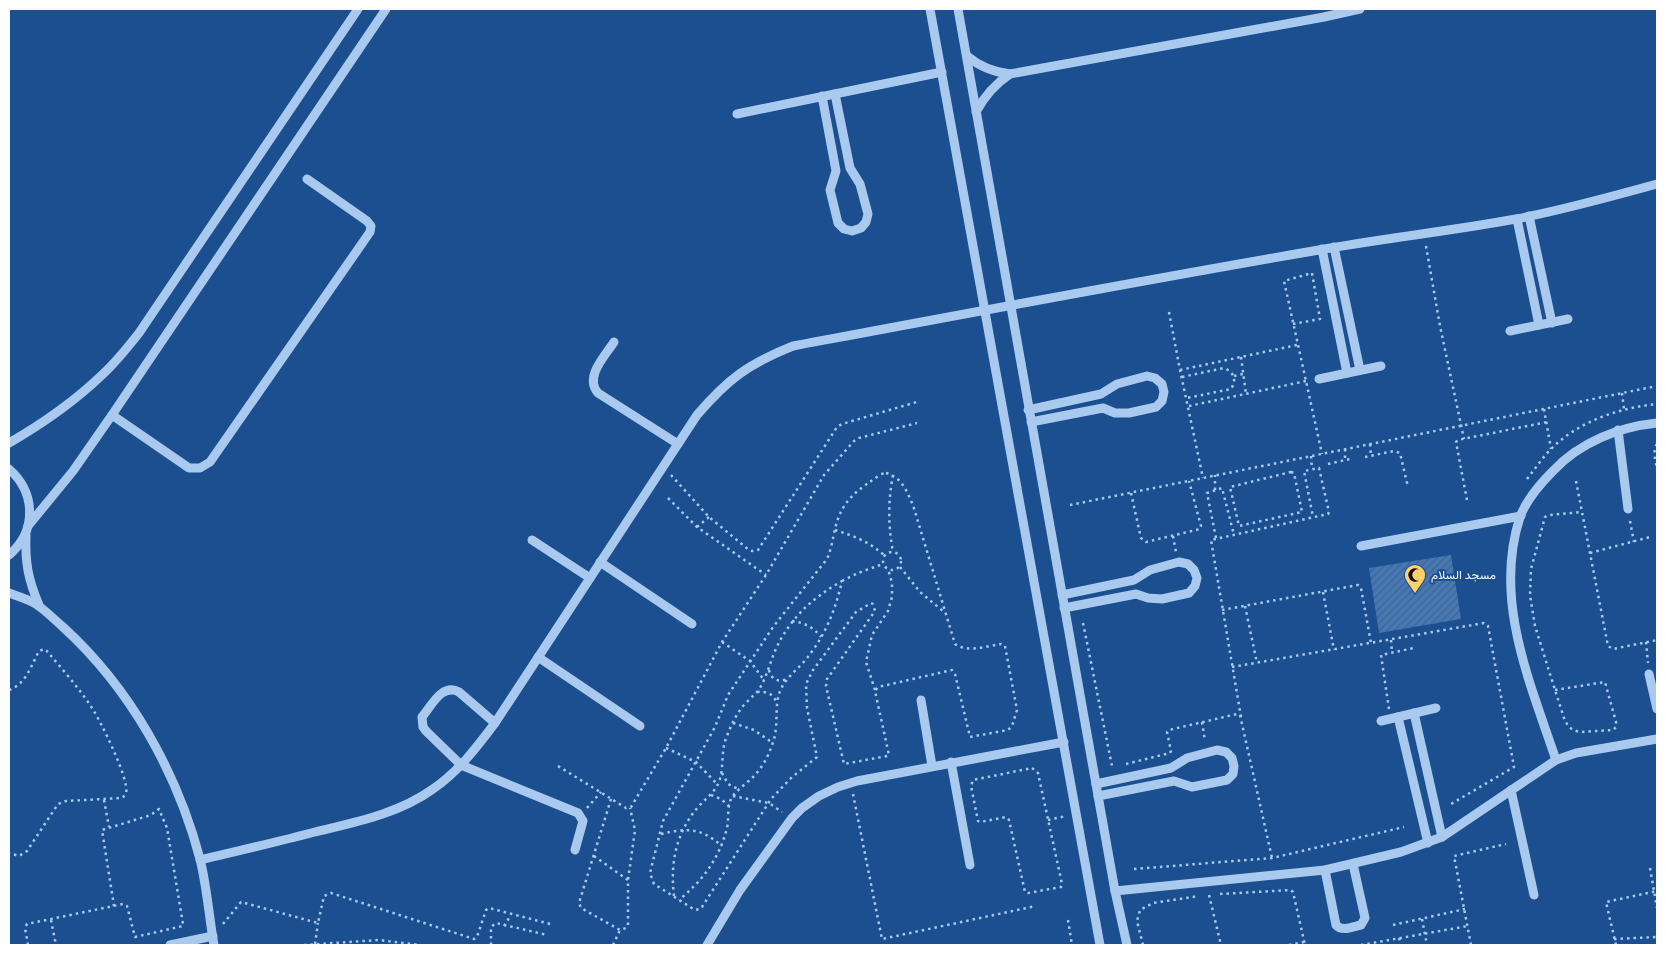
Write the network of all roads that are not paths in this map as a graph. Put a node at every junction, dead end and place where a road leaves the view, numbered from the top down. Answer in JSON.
{"nodes":[{"id":1,"x":358,"y":9,"type":"edge"},
{"id":2,"x":386,"y":9,"type":"edge"},
{"id":3,"x":930,"y":9,"type":"edge"},
{"id":4,"x":958,"y":9,"type":"edge"},
{"id":5,"x":1360,"y":9,"type":"edge"},
{"id":6,"x":967,"y":56,"type":"junction"},
{"id":7,"x":942,"y":72,"type":"junction"},
{"id":8,"x":1010,"y":74,"type":"junction"},
{"id":9,"x":835,"y":94,"type":"junction"},
{"id":10,"x":822,"y":96,"type":"junction"},
{"id":11,"x":976,"y":112,"type":"junction"},
{"id":12,"x":738,"y":114,"type":"dead end"},
{"id":13,"x":307,"y":179,"type":"dead end"},
{"id":14,"x":1657,"y":184,"type":"edge"},
{"id":15,"x":1529,"y":216,"type":"junction"},
{"id":16,"x":1517,"y":218,"type":"junction"},
{"id":17,"x":1334,"y":247,"type":"junction"},
{"id":18,"x":1322,"y":249,"type":"junction"},
{"id":19,"x":1010,"y":306,"type":"junction"},
{"id":20,"x":984,"y":310,"type":"junction"},
{"id":21,"x":1568,"y":319,"type":"dead end"},
{"id":22,"x":1552,"y":323,"type":"junction"},
{"id":23,"x":1539,"y":325,"type":"junction"},
{"id":24,"x":1510,"y":332,"type":"dead end"},
{"id":25,"x":614,"y":342,"type":"dead end"},
{"id":26,"x":1381,"y":366,"type":"dead end"},
{"id":27,"x":1360,"y":370,"type":"junction"},
{"id":28,"x":1347,"y":373,"type":"junction"},
{"id":29,"x":1319,"y":379,"type":"dead end"},
{"id":30,"x":1028,"y":410,"type":"junction"},
{"id":31,"x":112,"y":414,"type":"junction"},
{"id":32,"x":1031,"y":422,"type":"junction"},
{"id":33,"x":1657,"y":423,"type":"edge"},
{"id":34,"x":1618,"y":430,"type":"junction"},
{"id":35,"x":9,"y":443,"type":"edge"},
{"id":36,"x":678,"y":444,"type":"junction"},
{"id":37,"x":9,"y":469,"type":"edge"},
{"id":38,"x":1628,"y":510,"type":"road end"},
{"id":39,"x":1521,"y":516,"type":"junction"},
{"id":40,"x":27,"y":530,"type":"junction"},
{"id":41,"x":532,"y":540,"type":"dead end"},
{"id":42,"x":1361,"y":546,"type":"dead end"},
{"id":43,"x":9,"y":554,"type":"edge"},
{"id":44,"x":600,"y":562,"type":"junction"},
{"id":45,"x":590,"y":578,"type":"junction"},
{"id":46,"x":9,"y":593,"type":"edge"},
{"id":47,"x":1062,"y":595,"type":"junction"},
{"id":48,"x":39,"y":605,"type":"junction"},
{"id":49,"x":1064,"y":608,"type":"junction"},
{"id":50,"x":692,"y":624,"type":"dead end"},
{"id":51,"x":538,"y":657,"type":"junction"},
{"id":52,"x":1649,"y":674,"type":"road end"},
{"id":53,"x":921,"y":700,"type":"dead end"},
{"id":54,"x":1436,"y":708,"type":"dead end"},
{"id":55,"x":1657,"y":709,"type":"edge"},
{"id":56,"x":1414,"y":713,"type":"junction"},
{"id":57,"x":1394,"y":718,"type":"junction"},
{"id":58,"x":1381,"y":721,"type":"dead end"},
{"id":59,"x":495,"y":723,"type":"junction"},
{"id":60,"x":640,"y":726,"type":"dead end"},
{"id":61,"x":1657,"y":739,"type":"edge"},
{"id":62,"x":1064,"y":742,"type":"junction"},
{"id":63,"x":1556,"y":760,"type":"junction"},
{"id":64,"x":951,"y":762,"type":"junction"},
{"id":65,"x":461,"y":765,"type":"junction"},
{"id":66,"x":932,"y":766,"type":"junction"},
{"id":67,"x":1096,"y":784,"type":"junction"},
{"id":68,"x":1511,"y":790,"type":"junction"},
{"id":69,"x":1098,"y":796,"type":"junction"},
{"id":70,"x":1442,"y":837,"type":"junction"},
{"id":71,"x":1428,"y":843,"type":"junction"},
{"id":72,"x":575,"y":850,"type":"dead end"},
{"id":73,"x":200,"y":860,"type":"junction"},
{"id":74,"x":1353,"y":864,"type":"junction"},
{"id":75,"x":970,"y":865,"type":"dead end"},
{"id":76,"x":1325,"y":870,"type":"junction"},
{"id":77,"x":1115,"y":891,"type":"junction"},
{"id":78,"x":1534,"y":895,"type":"dead end"},
{"id":79,"x":214,"y":941,"type":"edge"},
{"id":80,"x":170,"y":945,"type":"edge"},
{"id":81,"x":707,"y":945,"type":"edge"},
{"id":82,"x":1100,"y":945,"type":"edge"},
{"id":83,"x":1127,"y":945,"type":"edge"}],
"edges":[{"from":1,"to":35,"type":"street"},
{"from":2,"to":31,"type":"street"},
{"from":3,"to":7,"type":"street"},
{"from":4,"to":6,"type":"street"},
{"from":5,"to":8,"type":"street"},
{"from":6,"to":8,"type":"street"},
{"from":6,"to":11,"type":"street"},
{"from":7,"to":9,"type":"street"},
{"from":7,"to":20,"type":"street"},
{"from":8,"to":11,"type":"street"},
{"from":9,"to":10,"type":"street"},
{"from":9,"to":10,"type":"street"},
{"from":10,"to":12,"type":"street"},
{"from":11,"to":19,"type":"street"},
{"from":13,"to":31,"type":"street"},
{"from":14,"to":15,"type":"street"},
{"from":15,"to":16,"type":"street"},
{"from":15,"to":22,"type":"street"},
{"from":16,"to":17,"type":"street"},
{"from":16,"to":23,"type":"street"},
{"from":17,"to":18,"type":"street"},
{"from":17,"to":27,"type":"street"},
{"from":18,"to":19,"type":"street"},
{"from":18,"to":28,"type":"street"},
{"from":19,"to":20,"type":"street"},
{"from":19,"to":30,"type":"street"},
{"from":20,"to":36,"type":"street"},
{"from":20,"to":62,"type":"street"},
{"from":21,"to":22,"type":"street"},
{"from":22,"to":23,"type":"street"},
{"from":23,"to":24,"type":"street"},
{"from":25,"to":36,"type":"street"},
{"from":26,"to":27,"type":"street"},
{"from":27,"to":28,"type":"street"},
{"from":28,"to":29,"type":"street"},
{"from":30,"to":32,"type":"street"},
{"from":30,"to":32,"type":"street"},
{"from":31,"to":40,"type":"street"},
{"from":32,"to":47,"type":"street"},
{"from":33,"to":34,"type":"street"},
{"from":34,"to":38,"type":"street"},
{"from":34,"to":39,"type":"street"},
{"from":36,"to":44,"type":"street"},
{"from":37,"to":40,"type":"street"},
{"from":39,"to":42,"type":"street"},
{"from":39,"to":63,"type":"street"},
{"from":40,"to":43,"type":"street"},
{"from":40,"to":48,"type":"street"},
{"from":41,"to":45,"type":"street"},
{"from":44,"to":45,"type":"street"},
{"from":44,"to":50,"type":"street"},
{"from":45,"to":51,"type":"street"},
{"from":46,"to":48,"type":"street"},
{"from":47,"to":49,"type":"street"},
{"from":47,"to":49,"type":"street"},
{"from":48,"to":73,"type":"street"},
{"from":49,"to":67,"type":"street"},
{"from":51,"to":59,"type":"street"},
{"from":51,"to":60,"type":"street"},
{"from":52,"to":55,"type":"street"},
{"from":53,"to":66,"type":"street"},
{"from":54,"to":56,"type":"street"},
{"from":56,"to":57,"type":"street"},
{"from":56,"to":70,"type":"street"},
{"from":57,"to":58,"type":"street"},
{"from":57,"to":71,"type":"street"},
{"from":59,"to":65,"type":"street"},
{"from":59,"to":65,"type":"street"},
{"from":61,"to":63,"type":"street"},
{"from":62,"to":64,"type":"street"},
{"from":62,"to":82,"type":"street"},
{"from":63,"to":68,"type":"street"},
{"from":64,"to":66,"type":"street"},
{"from":64,"to":75,"type":"street"},
{"from":65,"to":72,"type":"street"},
{"from":65,"to":73,"type":"street"},
{"from":66,"to":81,"type":"street"},
{"from":67,"to":69,"type":"street"},
{"from":67,"to":69,"type":"street"},
{"from":68,"to":70,"type":"street"},
{"from":68,"to":78,"type":"street"},
{"from":69,"to":77,"type":"street"},
{"from":70,"to":71,"type":"street"},
{"from":71,"to":74,"type":"street"},
{"from":73,"to":79,"type":"street"},
{"from":74,"to":76,"type":"street"},
{"from":74,"to":76,"type":"street"},
{"from":76,"to":77,"type":"street"},
{"from":77,"to":83,"type":"street"},
{"from":79,"to":80,"type":"street"}]}
